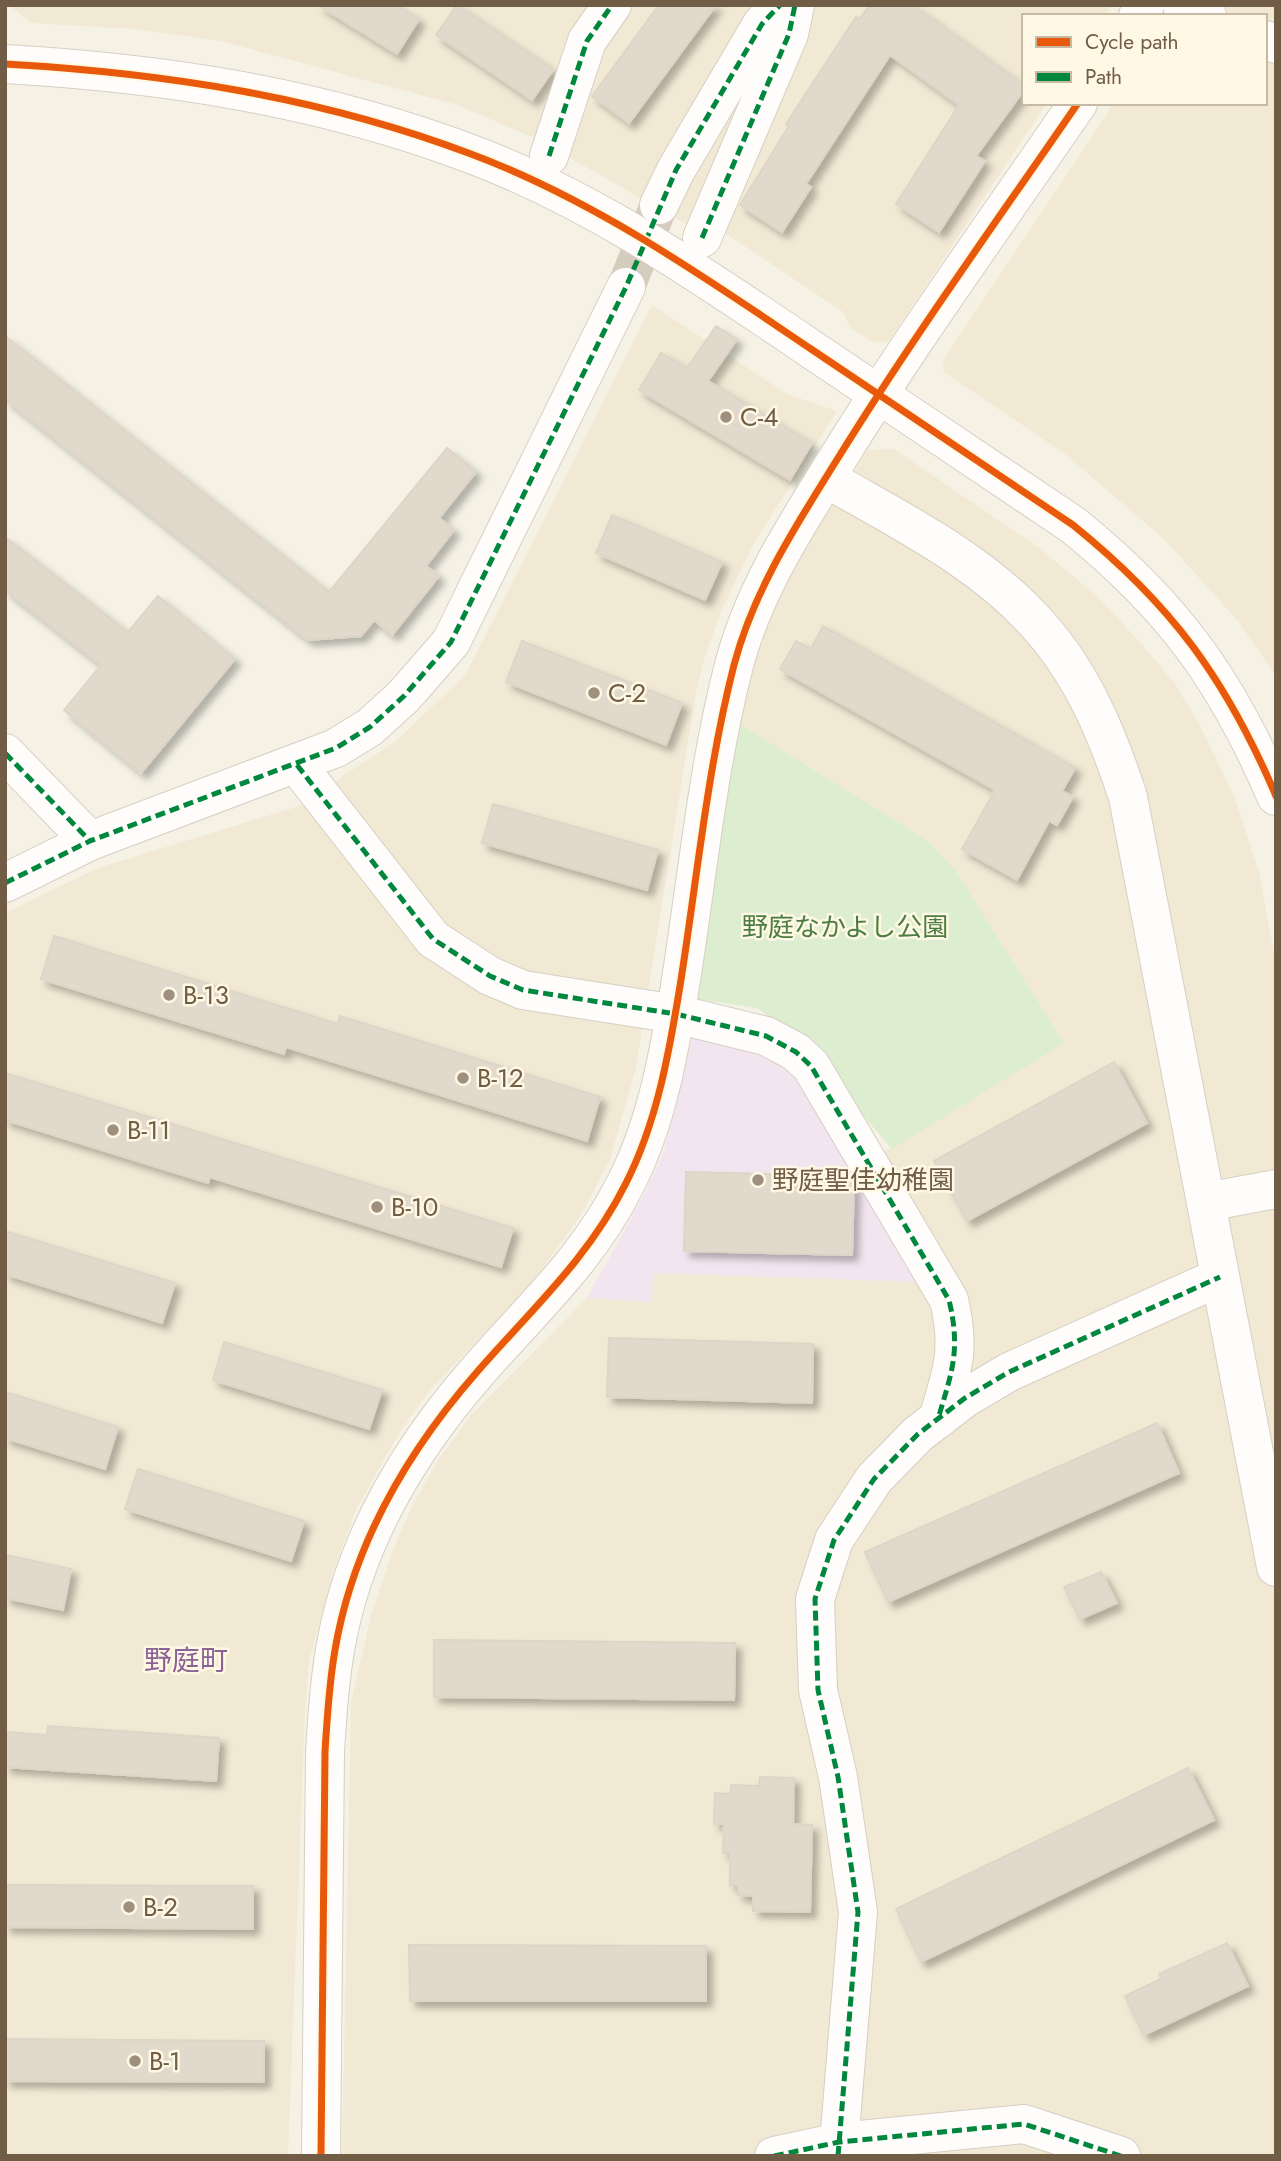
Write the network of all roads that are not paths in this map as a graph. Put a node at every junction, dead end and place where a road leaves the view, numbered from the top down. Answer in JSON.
{"nodes":[{"id":1,"x":612,"y":5,"type":"edge"},
{"id":2,"x":780,"y":5,"type":"edge"},
{"id":3,"x":795,"y":5,"type":"edge"},
{"id":4,"x":1182,"y":5,"type":"edge"},
{"id":5,"x":1203,"y":14,"type":"edge"},
{"id":6,"x":5,"y":64,"type":"edge"},
{"id":7,"x":1077,"y":105,"type":"edge"},
{"id":8,"x":549,"y":156,"type":"dead end"},
{"id":9,"x":659,"y":205,"type":"tunnel mouth"},
{"id":10,"x":702,"y":238,"type":"dead end"},
{"id":11,"x":626,"y":287,"type":"tunnel mouth"},
{"id":12,"x":878,"y":394,"type":"junction"},
{"id":13,"x":826,"y":478,"type":"junction"},
{"id":14,"x":5,"y":753,"type":"edge"},
{"id":15,"x":297,"y":765,"type":"junction"},
{"id":16,"x":1276,"y":796,"type":"edge"},
{"id":17,"x":90,"y":841,"type":"junction"},
{"id":18,"x":5,"y":883,"type":"edge"},
{"id":19,"x":676,"y":1014,"type":"junction"},
{"id":20,"x":1276,"y":1189,"type":"edge"},
{"id":21,"x":1206,"y":1202,"type":"junction"},
{"id":22,"x":1220,"y":1277,"type":"junction"},
{"id":23,"x":938,"y":1419,"type":"junction"},
{"id":24,"x":1276,"y":1567,"type":"edge"},
{"id":25,"x":838,"y":2149,"type":"edge"},
{"id":26,"x":321,"y":2156,"type":"edge"},
{"id":27,"x":774,"y":2156,"type":"edge"},
{"id":28,"x":1121,"y":2156,"type":"edge"}],
"edges":[{"from":1,"to":8,"type":"street"},
{"from":2,"to":9,"type":"street"},
{"from":3,"to":10,"type":"street"},
{"from":4,"to":5,"type":"street"},
{"from":6,"to":12,"type":"street"},
{"from":7,"to":12,"type":"street"},
{"from":11,"to":15,"type":"street"},
{"from":12,"to":13,"type":"street"},
{"from":12,"to":16,"type":"street"},
{"from":13,"to":19,"type":"street"},
{"from":13,"to":21,"type":"street"},
{"from":14,"to":17,"type":"street"},
{"from":15,"to":17,"type":"street"},
{"from":15,"to":19,"type":"street"},
{"from":17,"to":18,"type":"street"},
{"from":19,"to":23,"type":"street"},
{"from":19,"to":26,"type":"street"},
{"from":20,"to":21,"type":"street"},
{"from":21,"to":22,"type":"street"},
{"from":22,"to":23,"type":"street"},
{"from":22,"to":24,"type":"street"},
{"from":23,"to":25,"type":"street"},
{"from":25,"to":27,"type":"street"},
{"from":25,"to":28,"type":"street"}]}
